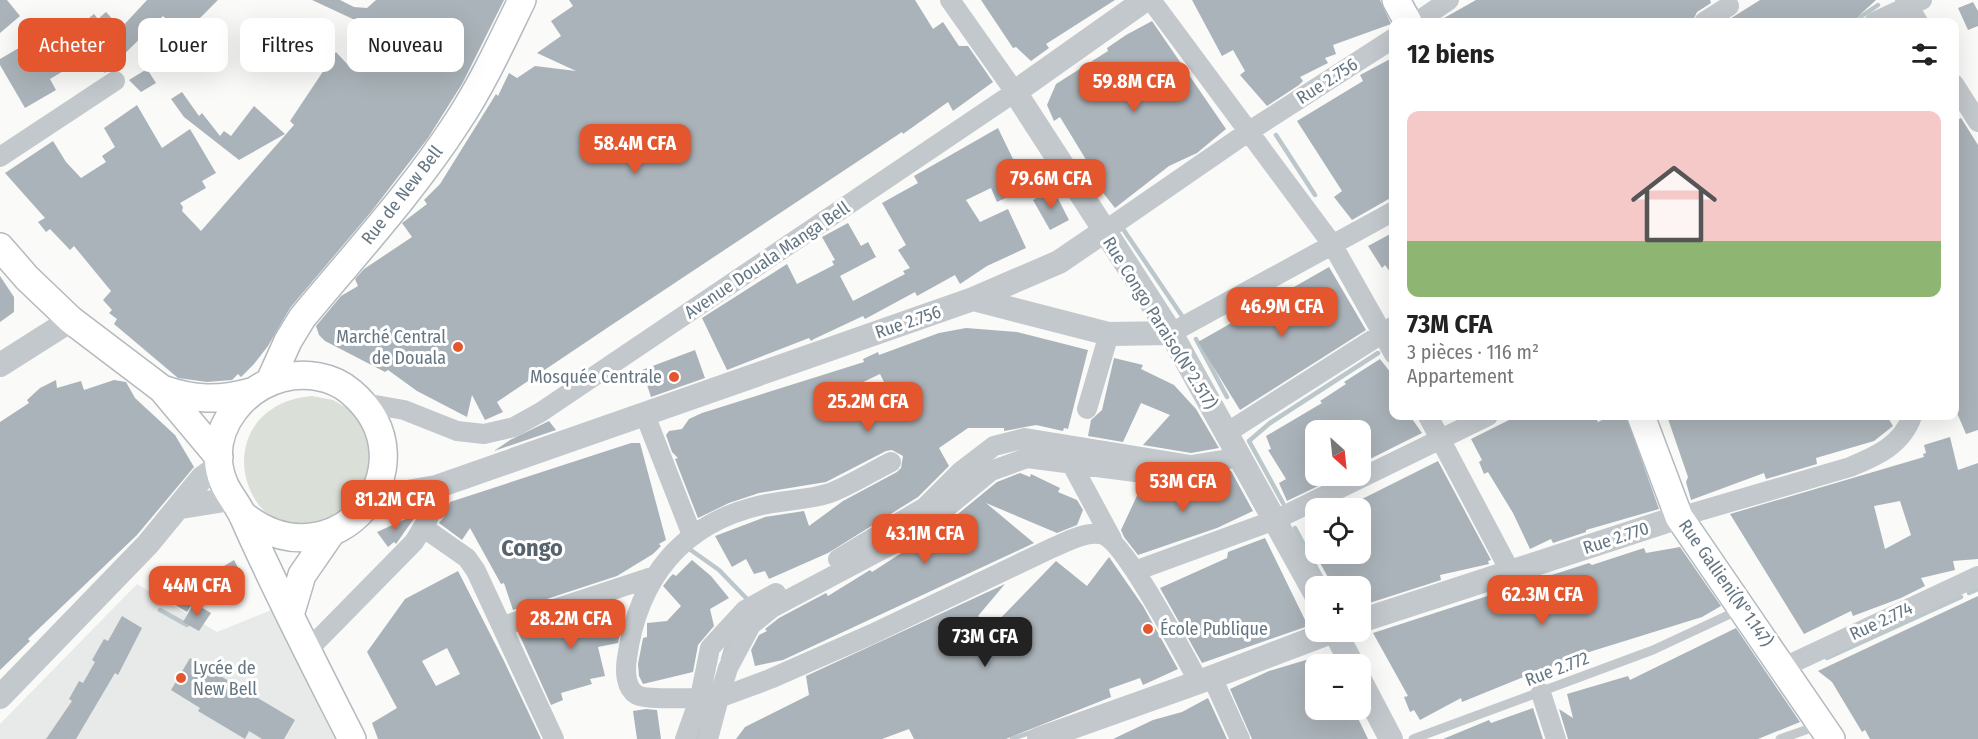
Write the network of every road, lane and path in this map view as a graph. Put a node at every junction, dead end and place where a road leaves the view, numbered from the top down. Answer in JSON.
{"nodes":[{"id":1,"x":522,"y":0,"type":"edge"},
{"id":2,"x":950,"y":0,"type":"edge"},
{"id":3,"x":1145,"y":0,"type":"edge"},
{"id":4,"x":1151,"y":0,"type":"edge"},
{"id":5,"x":1396,"y":0,"type":"edge"},
{"id":6,"x":1449,"y":0,"type":"edge"},
{"id":7,"x":1729,"y":6,"type":"dead end"},
{"id":8,"x":1914,"y":7,"type":"edge"},
{"id":9,"x":1406,"y":18,"type":"edge"},
{"id":10,"x":1423,"y":18,"type":"edge"},
{"id":11,"x":1710,"y":18,"type":"edge"},
{"id":12,"x":1885,"y":18,"type":"edge"},
{"id":13,"x":1389,"y":41,"type":"edge"},
{"id":14,"x":115,"y":81,"type":"dead end"},
{"id":15,"x":1015,"y":92,"type":"junction"},
{"id":16,"x":1959,"y":92,"type":"edge"},
{"id":17,"x":1978,"y":122,"type":"edge"},
{"id":18,"x":1248,"y":132,"type":"junction"},
{"id":19,"x":0,"y":157,"type":"edge"},
{"id":20,"x":1389,"y":214,"type":"edge"},
{"id":21,"x":1103,"y":232,"type":"junction"},
{"id":22,"x":1332,"y":244,"type":"junction"},
{"id":23,"x":0,"y":246,"type":"edge"},
{"id":24,"x":973,"y":299,"type":"junction"},
{"id":25,"x":71,"y":320,"type":"junction"},
{"id":26,"x":1388,"y":330,"type":"edge"},
{"id":27,"x":1172,"y":333,"type":"junction"},
{"id":28,"x":1109,"y":334,"type":"junction"},
{"id":29,"x":0,"y":364,"type":"edge"},
{"id":30,"x":260,"y":387,"type":"junction"},
{"id":31,"x":162,"y":389,"type":"junction"},
{"id":32,"x":364,"y":403,"type":"junction"},
{"id":33,"x":1087,"y":409,"type":"dead end"},
{"id":34,"x":645,"y":415,"type":"junction"},
{"id":35,"x":1430,"y":420,"type":"edge"},
{"id":36,"x":1479,"y":420,"type":"edge"},
{"id":37,"x":1643,"y":420,"type":"edge"},
{"id":38,"x":1910,"y":420,"type":"edge"},
{"id":39,"x":1228,"y":432,"type":"junction"},
{"id":40,"x":1441,"y":438,"type":"junction"},
{"id":41,"x":1241,"y":458,"type":"junction"},
{"id":42,"x":219,"y":462,"type":"junction"},
{"id":43,"x":891,"y":462,"type":"dead end"},
{"id":44,"x":1071,"y":463,"type":"junction"},
{"id":45,"x":1209,"y":465,"type":"junction"},
{"id":46,"x":436,"y":487,"type":"junction"},
{"id":47,"x":372,"y":498,"type":"junction"},
{"id":48,"x":181,"y":507,"type":"junction"},
{"id":49,"x":237,"y":507,"type":"junction"},
{"id":50,"x":1679,"y":517,"type":"junction"},
{"id":51,"x":1275,"y":520,"type":"junction"},
{"id":52,"x":424,"y":528,"type":"junction"},
{"id":53,"x":331,"y":533,"type":"junction"},
{"id":54,"x":692,"y":536,"type":"junction"},
{"id":55,"x":1112,"y":539,"type":"junction"},
{"id":56,"x":1135,"y":571,"type":"junction"},
{"id":57,"x":1510,"y":572,"type":"junction"},
{"id":58,"x":655,"y":576,"type":"junction"},
{"id":59,"x":1306,"y":576,"type":"edge"},
{"id":60,"x":1978,"y":576,"type":"edge"},
{"id":61,"x":1743,"y":608,"type":"junction"},
{"id":62,"x":290,"y":615,"type":"junction"},
{"id":63,"x":1371,"y":617,"type":"edge"},
{"id":64,"x":503,"y":626,"type":"junction"},
{"id":65,"x":1305,"y":642,"type":"edge"},
{"id":66,"x":307,"y":651,"type":"junction"},
{"id":67,"x":1784,"y":667,"type":"junction"},
{"id":68,"x":1206,"y":680,"type":"junction"},
{"id":69,"x":1541,"y":693,"type":"junction"},
{"id":70,"x":0,"y":697,"type":"edge"},
{"id":71,"x":710,"y":697,"type":"junction"},
{"id":72,"x":1371,"y":701,"type":"edge"},
{"id":73,"x":1826,"y":732,"type":"edge"},
{"id":74,"x":352,"y":739,"type":"edge"},
{"id":75,"x":554,"y":739,"type":"edge"},
{"id":76,"x":686,"y":739,"type":"edge"},
{"id":77,"x":708,"y":739,"type":"edge"},
{"id":78,"x":1039,"y":739,"type":"edge"},
{"id":79,"x":1240,"y":739,"type":"edge"},
{"id":80,"x":1391,"y":739,"type":"edge"},
{"id":81,"x":1413,"y":739,"type":"edge"},
{"id":82,"x":1556,"y":739,"type":"edge"},
{"id":83,"x":1780,"y":739,"type":"edge"}],
"edges":[{"from":1,"to":30,"type":"main road","name":"Rue de New Bell"},
{"from":2,"to":15,"type":"street","name":"Rue Congo Paraiso(N°2.517)"},
{"from":3,"to":15,"type":"street","name":"Avenue Douala Manga Bell"},
{"from":4,"to":18,"type":"street"},
{"from":5,"to":9,"type":"main road"},
{"from":6,"to":10,"type":"street"},
{"from":7,"to":11,"type":"street"},
{"from":8,"to":12,"type":"street"},
{"from":13,"to":18,"type":"street","name":"Rue 2.756"},
{"from":14,"to":19,"type":"street"},
{"from":15,"to":21,"type":"street","name":"Rue Congo Paraiso(N°2.517)"},
{"from":15,"to":32,"type":"street","name":"Avenue Douala Manga Bell"},
{"from":16,"to":17,"type":"street"},
{"from":18,"to":21,"type":"street","name":"Rue 2.756"},
{"from":18,"to":22,"type":"street"},
{"from":20,"to":22,"type":"street"},
{"from":21,"to":24,"type":"street","name":"Rue 2.756"},
{"from":21,"to":27,"type":"street","name":"Rue Congo Paraiso(N°2.517)"},
{"from":22,"to":26,"type":"street"},
{"from":22,"to":27,"type":"street"},
{"from":23,"to":25,"type":"main road"},
{"from":24,"to":28,"type":"street"},
{"from":24,"to":34,"type":"street","name":"Rue 2.756"},
{"from":25,"to":29,"type":"street"},
{"from":25,"to":31,"type":"main road"},
{"from":26,"to":39,"type":"street"},
{"from":27,"to":28,"type":"street"},
{"from":27,"to":39,"type":"street","name":"Rue Congo Paraiso(N°2.517)"},
{"from":28,"to":33,"type":"street"},
{"from":30,"to":31,"type":"main road"},
{"from":30,"to":32,"type":"main road"},
{"from":30,"to":42,"type":"main road"},
{"from":31,"to":42,"type":"main road"},
{"from":32,"to":47,"type":"main road"},
{"from":34,"to":46,"type":"street","name":"Rue 2.756"},
{"from":34,"to":54,"type":"street"},
{"from":35,"to":40,"type":"street"},
{"from":36,"to":40,"type":"street"},
{"from":37,"to":50,"type":"main road","name":"Rue Gallieni(N°1.147)"},
{"from":38,"to":50,"type":"street","name":"Rue 2.770"},
{"from":39,"to":41,"type":"street","name":"Rue Congo Paraiso(N°2.517)"},
{"from":40,"to":51,"type":"street"},
{"from":40,"to":57,"type":"street"},
{"from":41,"to":45,"type":"street"},
{"from":41,"to":51,"type":"street","name":"Rue Congo Paraiso(N°2.517)"},
{"from":42,"to":48,"type":"street"},
{"from":42,"to":49,"type":"main road"},
{"from":43,"to":54,"type":"street"},
{"from":44,"to":45,"type":"street"},
{"from":44,"to":55,"type":"street"},
{"from":44,"to":71,"type":"street"},
{"from":45,"to":71,"type":"street"},
{"from":46,"to":47,"type":"street","name":"Rue 2.756"},
{"from":46,"to":52,"type":"street"},
{"from":47,"to":53,"type":"main road"},
{"from":48,"to":49,"type":"street"},
{"from":48,"to":70,"type":"street"},
{"from":49,"to":53,"type":"main road"},
{"from":49,"to":62,"type":"main road"},
{"from":50,"to":57,"type":"street","name":"Rue 2.770"},
{"from":50,"to":61,"type":"main road","name":"Rue Gallieni(N°1.147)"},
{"from":51,"to":56,"type":"street"},
{"from":51,"to":59,"type":"street","name":"Rue Congo Paraiso(N°2.517)"},
{"from":52,"to":64,"type":"street"},
{"from":52,"to":66,"type":"street"},
{"from":53,"to":62,"type":"main road"},
{"from":54,"to":58,"type":"street"},
{"from":55,"to":56,"type":"street"},
{"from":55,"to":71,"type":"street"},
{"from":56,"to":68,"type":"street"},
{"from":57,"to":63,"type":"street","name":"Rue 2.770"},
{"from":58,"to":64,"type":"street"},
{"from":58,"to":71,"type":"street"},
{"from":60,"to":67,"type":"street","name":"Rue 2.774"},
{"from":61,"to":67,"type":"main road","name":"Rue Gallieni(N°1.147)"},
{"from":61,"to":69,"type":"lane","name":"Rue 2.772"},
{"from":62,"to":66,"type":"main road"},
{"from":64,"to":75,"type":"street"},
{"from":65,"to":68,"type":"street"},
{"from":66,"to":74,"type":"main road"},
{"from":67,"to":73,"type":"main road","name":"Rue Gallieni(N°1.147)"},
{"from":68,"to":78,"type":"street"},
{"from":68,"to":79,"type":"street"},
{"from":69,"to":81,"type":"lane","name":"Rue 2.772"},
{"from":69,"to":82,"type":"street"},
{"from":71,"to":76,"type":"street"},
{"from":71,"to":77,"type":"street"},
{"from":72,"to":80,"type":"street"},
{"from":73,"to":83,"type":"lane"}]}
